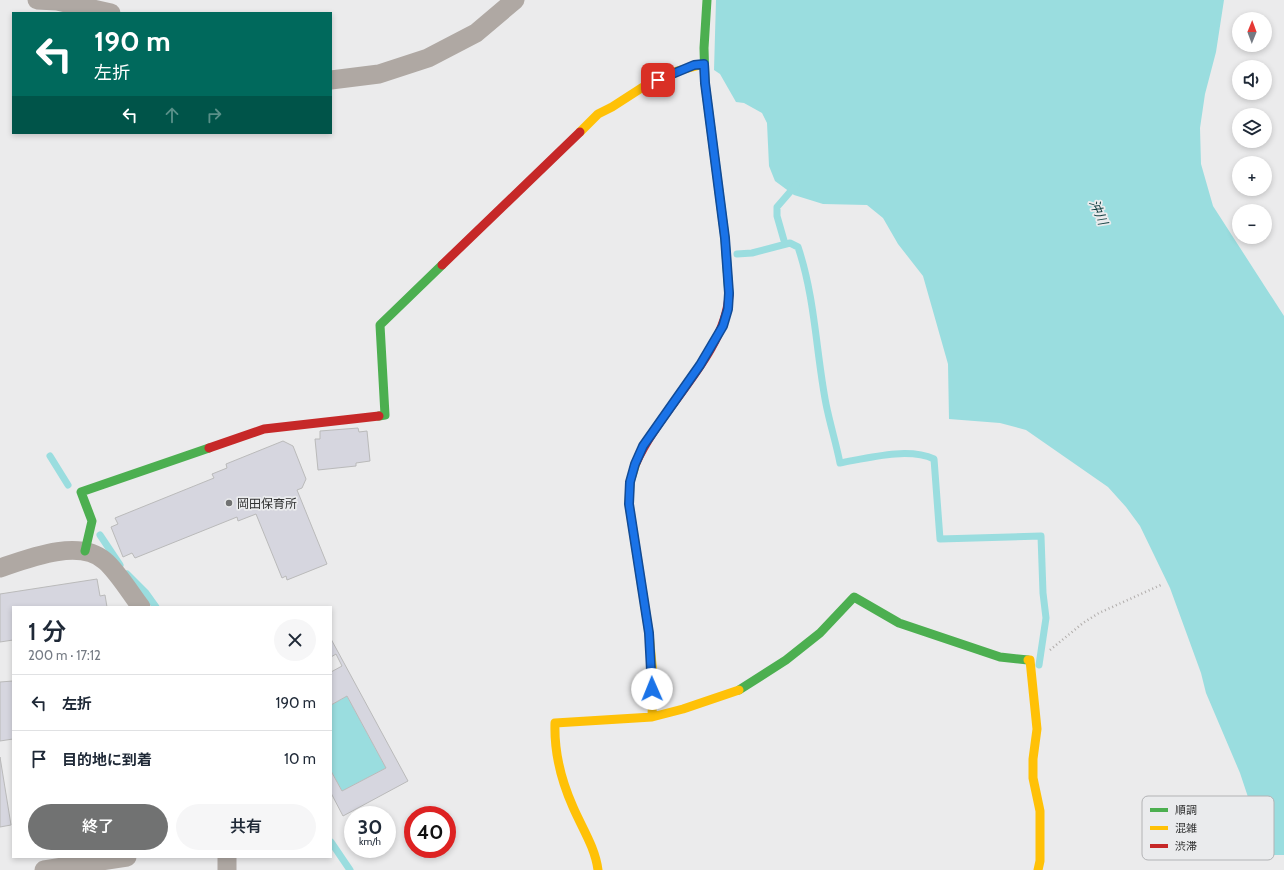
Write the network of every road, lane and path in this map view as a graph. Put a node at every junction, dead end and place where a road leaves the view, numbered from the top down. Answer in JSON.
{"nodes":[{"id":1,"x":37,"y":0,"type":"edge"},
{"id":2,"x":515,"y":0,"type":"edge"},
{"id":3,"x":707,"y":0,"type":"edge"},
{"id":4,"x":106,"y":12,"type":"edge"},
{"id":5,"x":704,"y":64,"type":"junction"},
{"id":6,"x":332,"y":80,"type":"edge"},
{"id":7,"x":84,"y":551,"type":"junction"},
{"id":8,"x":0,"y":568,"type":"edge"},
{"id":9,"x":1163,"y":584,"type":"dead end"},
{"id":10,"x":140,"y":606,"type":"edge"},
{"id":11,"x":1047,"y":651,"type":"dead end"},
{"id":12,"x":652,"y":717,"type":"junction"},
{"id":13,"x":121,"y":858,"type":"edge"},
{"id":14,"x":227,"y":858,"type":"edge"},
{"id":15,"x":44,"y":870,"type":"edge"},
{"id":16,"x":227,"y":870,"type":"edge"},
{"id":17,"x":598,"y":870,"type":"edge"},
{"id":18,"x":1038,"y":870,"type":"edge"}],
"edges":[{"from":1,"to":4,"type":"street"},
{"from":2,"to":6,"type":"street"},
{"from":3,"to":5,"type":"street"},
{"from":5,"to":7,"type":"street"},
{"from":5,"to":12,"type":"street"},
{"from":7,"to":8,"type":"street"},
{"from":7,"to":10,"type":"street"},
{"from":9,"to":11,"type":"path"},
{"from":12,"to":17,"type":"street"},
{"from":12,"to":18,"type":"street"},
{"from":13,"to":15,"type":"street"},
{"from":14,"to":16,"type":"street"}]}
